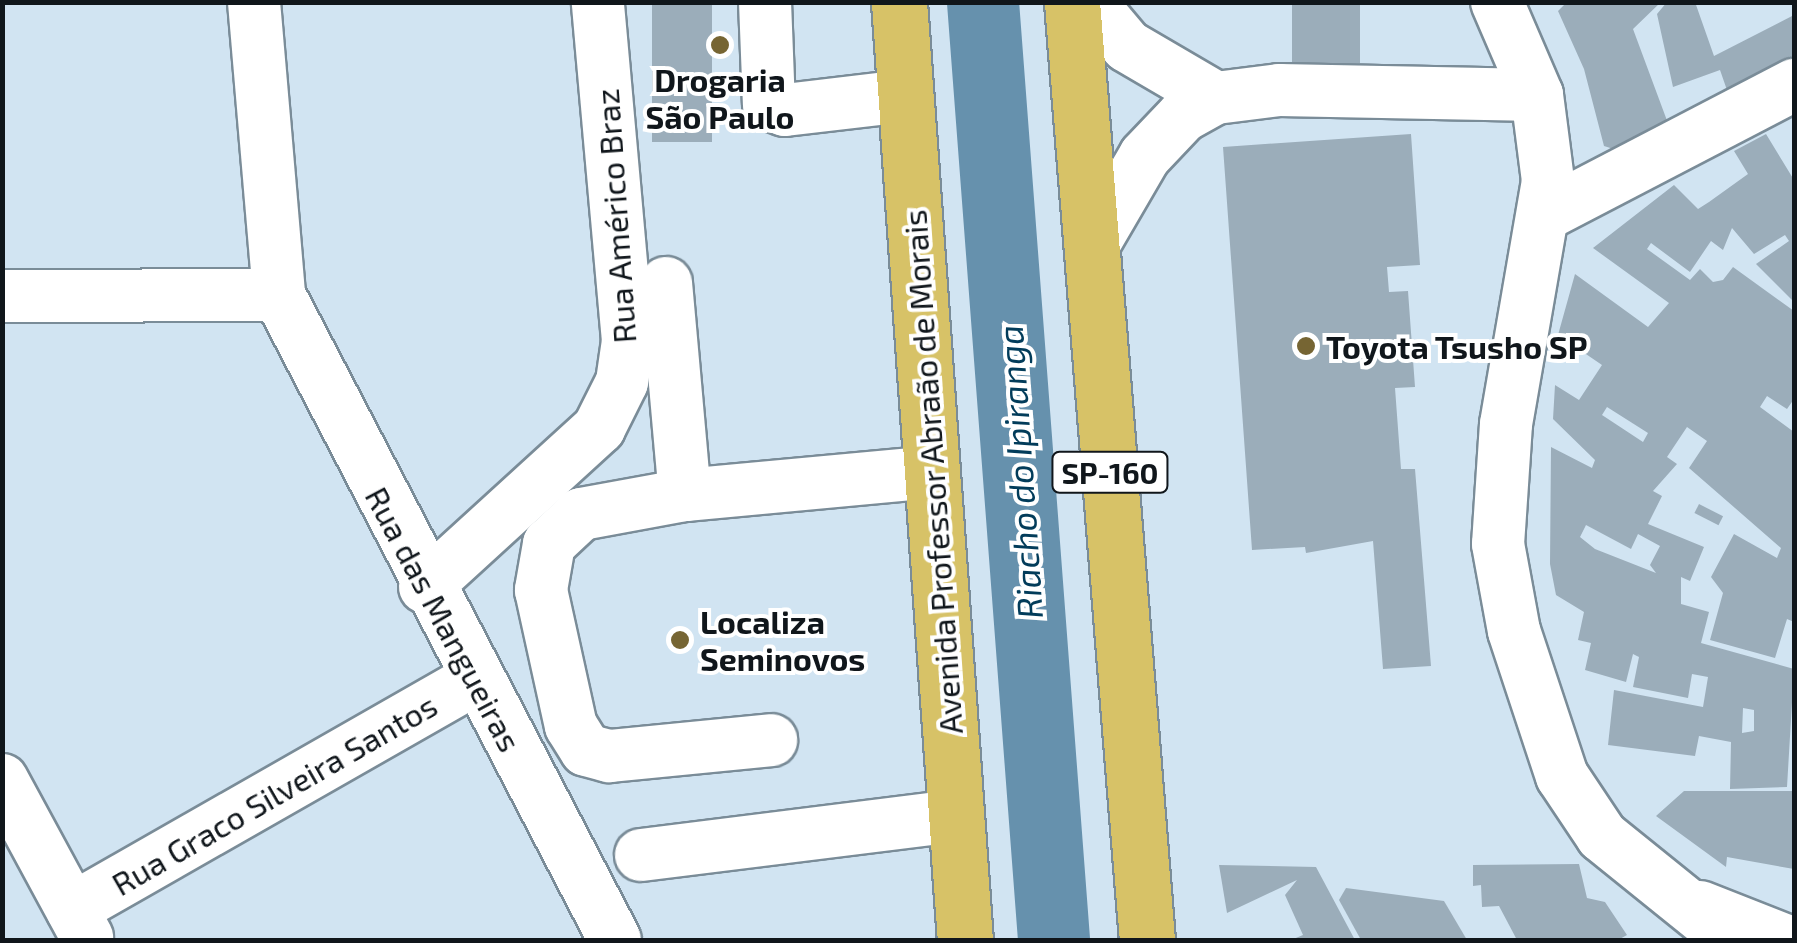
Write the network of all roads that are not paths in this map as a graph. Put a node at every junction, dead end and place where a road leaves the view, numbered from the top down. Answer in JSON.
{"nodes":[{"id":1,"x":254,"y":2,"type":"edge"},
{"id":2,"x":598,"y":2,"type":"edge"},
{"id":3,"x":765,"y":2,"type":"edge"},
{"id":4,"x":899,"y":2,"type":"edge"},
{"id":5,"x":1072,"y":2,"type":"edge"},
{"id":6,"x":1090,"y":2,"type":"edge"},
{"id":7,"x":1497,"y":2,"type":"edge"},
{"id":8,"x":1794,"y":86,"type":"edge"},
{"id":9,"x":1537,"y":95,"type":"junction"},
{"id":10,"x":905,"y":96,"type":"junction"},
{"id":11,"x":1216,"y":98,"type":"junction"},
{"id":12,"x":1546,"y":214,"type":"junction"},
{"id":13,"x":1092,"y":247,"type":"junction"},
{"id":14,"x":666,"y":282,"type":"dead end"},
{"id":15,"x":278,"y":294,"type":"junction"},
{"id":16,"x":2,"y":296,"type":"edge"},
{"id":17,"x":932,"y":472,"type":"junction"},
{"id":18,"x":685,"y":495,"type":"junction"},
{"id":19,"x":424,"y":588,"type":"junction"},
{"id":20,"x":475,"y":679,"type":"junction"},
{"id":21,"x":772,"y":740,"type":"dead end"},
{"id":22,"x":2,"y":780,"type":"edge"},
{"id":23,"x":956,"y":816,"type":"junction"},
{"id":24,"x":641,"y":856,"type":"dead end"},
{"id":25,"x":81,"y":925,"type":"edge"},
{"id":26,"x":1752,"y":936,"type":"edge"},
{"id":27,"x":615,"y":940,"type":"edge"},
{"id":28,"x":965,"y":940,"type":"edge"},
{"id":29,"x":1147,"y":940,"type":"edge"}],
"edges":[{"from":1,"to":15,"type":"street"},
{"from":2,"to":19,"type":"street","name":"Rua Américo Braz"},
{"from":3,"to":10,"type":"street"},
{"from":4,"to":10,"type":"main road","name":"Avenida Professor Abraão de Morais"},
{"from":5,"to":13,"type":"main road","number":"SP-160"},
{"from":6,"to":11,"type":"street"},
{"from":7,"to":9,"type":"street"},
{"from":8,"to":12,"type":"street"},
{"from":9,"to":11,"type":"street"},
{"from":9,"to":12,"type":"street"},
{"from":10,"to":17,"type":"main road","name":"Avenida Professor Abraão de Morais"},
{"from":11,"to":13,"type":"street"},
{"from":12,"to":26,"type":"street"},
{"from":13,"to":29,"type":"main road","number":"SP-160"},
{"from":14,"to":18,"type":"street"},
{"from":15,"to":16,"type":"street"},
{"from":15,"to":19,"type":"street","name":"Rua das Mangueiras"},
{"from":17,"to":18,"type":"street"},
{"from":17,"to":23,"type":"main road","name":"Avenida Professor Abraão de Morais"},
{"from":18,"to":21,"type":"street"},
{"from":19,"to":20,"type":"street","name":"Rua das Mangueiras"},
{"from":20,"to":25,"type":"street","name":"Rua Graco Silveira Santos"},
{"from":20,"to":27,"type":"street","name":"Rua das Mangueiras"},
{"from":22,"to":25,"type":"street"},
{"from":23,"to":24,"type":"street"},
{"from":23,"to":28,"type":"main road","name":"Avenida Professor Abraão de Morais"}]}
